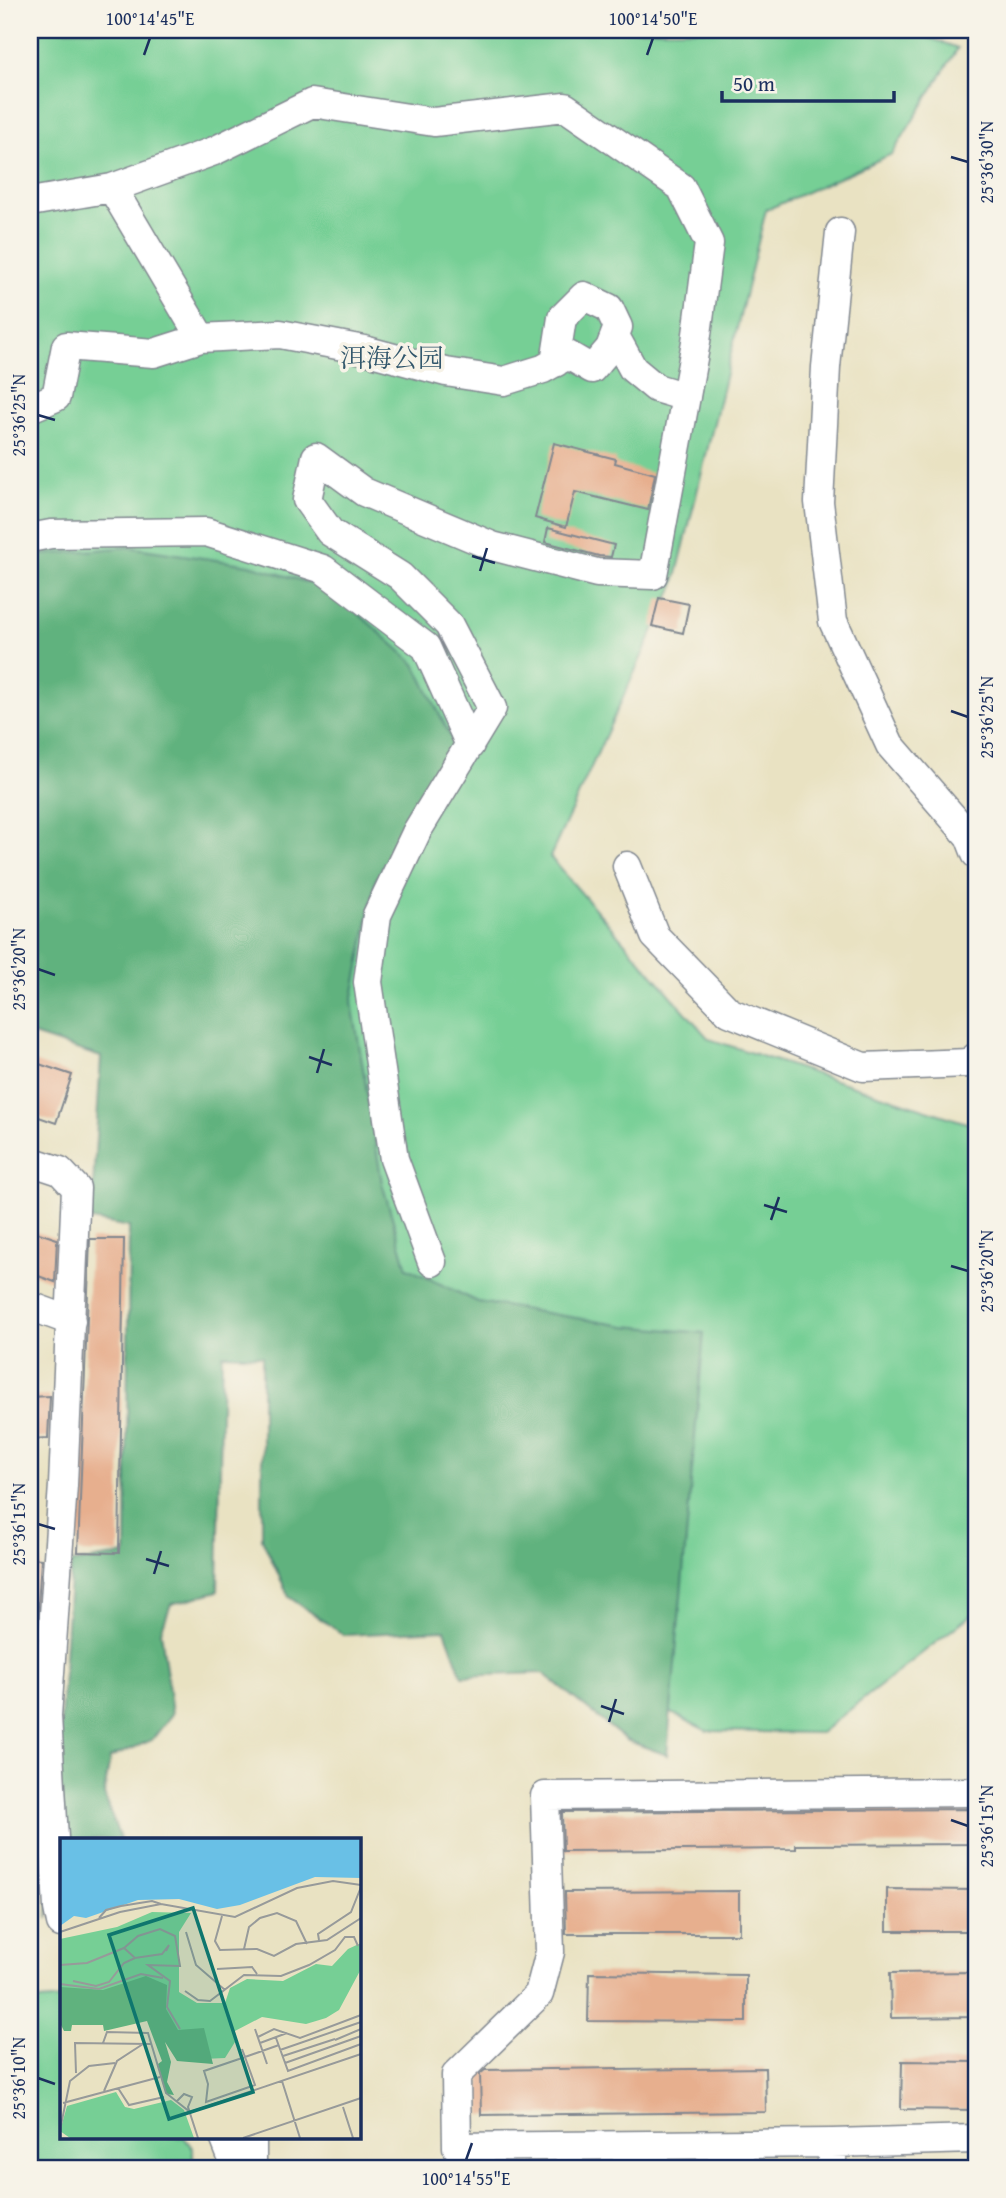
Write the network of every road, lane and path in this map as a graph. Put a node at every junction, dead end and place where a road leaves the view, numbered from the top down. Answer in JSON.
{"nodes":[{"id":1,"x":112,"y":188,"type":"junction"},
{"id":2,"x":30,"y":202,"type":"edge"},
{"id":3,"x":840,"y":232,"type":"dead end"},
{"id":4,"x":615,"y":336,"type":"junction"},
{"id":5,"x":201,"y":338,"type":"junction"},
{"id":6,"x":555,"y":362,"type":"junction"},
{"id":7,"x":686,"y":397,"type":"junction"},
{"id":8,"x":30,"y":408,"type":"edge"},
{"id":9,"x":30,"y":538,"type":"edge"},
{"id":10,"x":470,"y":745,"type":"junction"},
{"id":11,"x":976,"y":854,"type":"edge"},
{"id":12,"x":627,"y":866,"type":"dead end"},
{"id":13,"x":976,"y":1058,"type":"edge"},
{"id":14,"x":30,"y":1161,"type":"edge"},
{"id":15,"x":432,"y":1262,"type":"dead end"},
{"id":16,"x":30,"y":1306,"type":"edge"},
{"id":17,"x":71,"y":1321,"type":"junction"},
{"id":18,"x":38,"y":1715,"type":"edge"},
{"id":19,"x":976,"y":1792,"type":"edge"},
{"id":20,"x":60,"y":1918,"type":"edge"},
{"id":21,"x":224,"y":2138,"type":"edge"},
{"id":22,"x":252,"y":2138,"type":"edge"},
{"id":23,"x":976,"y":2139,"type":"edge"},
{"id":24,"x":832,"y":2156,"type":"edge"},
{"id":25,"x":236,"y":2168,"type":"edge"},
{"id":26,"x":252,"y":2168,"type":"edge"}],
"edges":[{"from":1,"to":2,"type":"street"},
{"from":1,"to":5,"type":"street"},
{"from":1,"to":7,"type":"street"},
{"from":3,"to":11,"type":"street"},
{"from":4,"to":6,"type":"street"},
{"from":4,"to":6,"type":"street"},
{"from":4,"to":7,"type":"street"},
{"from":5,"to":6,"type":"street"},
{"from":5,"to":8,"type":"street"},
{"from":7,"to":10,"type":"street"},
{"from":9,"to":10,"type":"street"},
{"from":10,"to":15,"type":"street"},
{"from":12,"to":13,"type":"street"},
{"from":14,"to":17,"type":"street"},
{"from":16,"to":17,"type":"street"},
{"from":17,"to":18,"type":"street"},
{"from":18,"to":20,"type":"street"},
{"from":19,"to":24,"type":"street"},
{"from":21,"to":25,"type":"street"},
{"from":22,"to":26,"type":"street"},
{"from":23,"to":24,"type":"street"}]}
